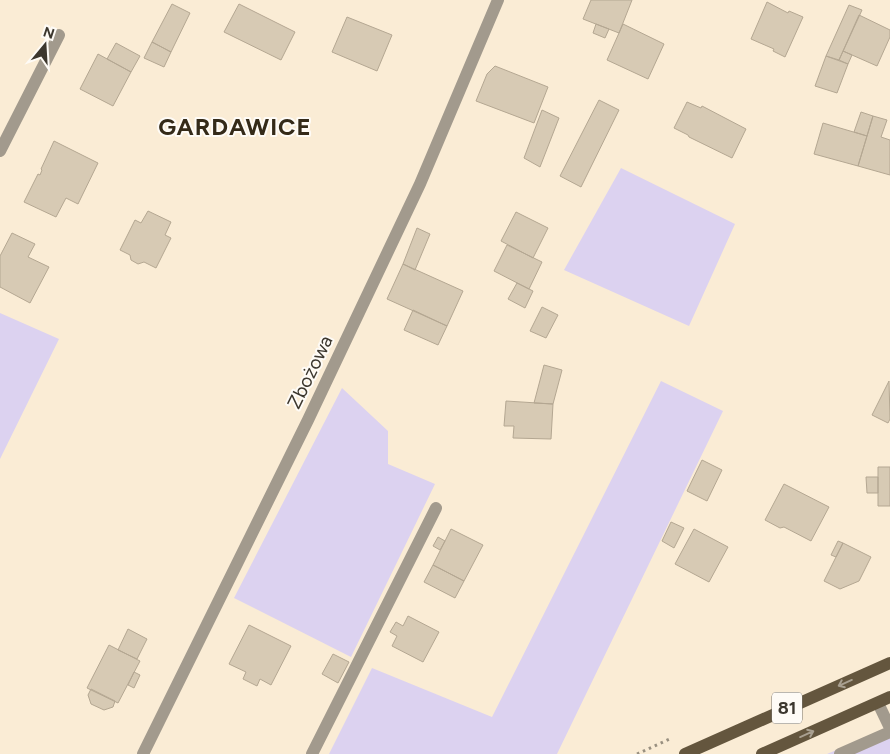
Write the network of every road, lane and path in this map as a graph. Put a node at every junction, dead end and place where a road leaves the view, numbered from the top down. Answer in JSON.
{"nodes":[{"id":1,"x":498,"y":0,"type":"edge"},
{"id":2,"x":58,"y":34,"type":"dead end"},
{"id":3,"x":0,"y":151,"type":"edge"},
{"id":4,"x":436,"y":508,"type":"dead end"},
{"id":5,"x":890,"y":663,"type":"edge"},
{"id":6,"x":890,"y":697,"type":"edge"},
{"id":7,"x":878,"y":703,"type":"junction"},
{"id":8,"x":890,"y":728,"type":"edge"},
{"id":9,"x":890,"y":732,"type":"edge"},
{"id":10,"x":143,"y":754,"type":"edge"},
{"id":11,"x":312,"y":754,"type":"edge"},
{"id":12,"x":684,"y":754,"type":"edge"},
{"id":13,"x":762,"y":754,"type":"edge"},
{"id":14,"x":840,"y":754,"type":"edge"}],
"edges":[{"from":1,"to":10,"type":"street","name":"Zbożowa"},
{"from":2,"to":3,"type":"street"},
{"from":4,"to":11,"type":"street"},
{"from":5,"to":12,"type":"main road","number":"81","one_way":true},
{"from":6,"to":7,"type":"main road","number":"81"},
{"from":7,"to":8,"type":"street"},
{"from":13,"to":7,"type":"main road","number":"81","one_way":true},
{"from":9,"to":14,"type":"street"}]}
